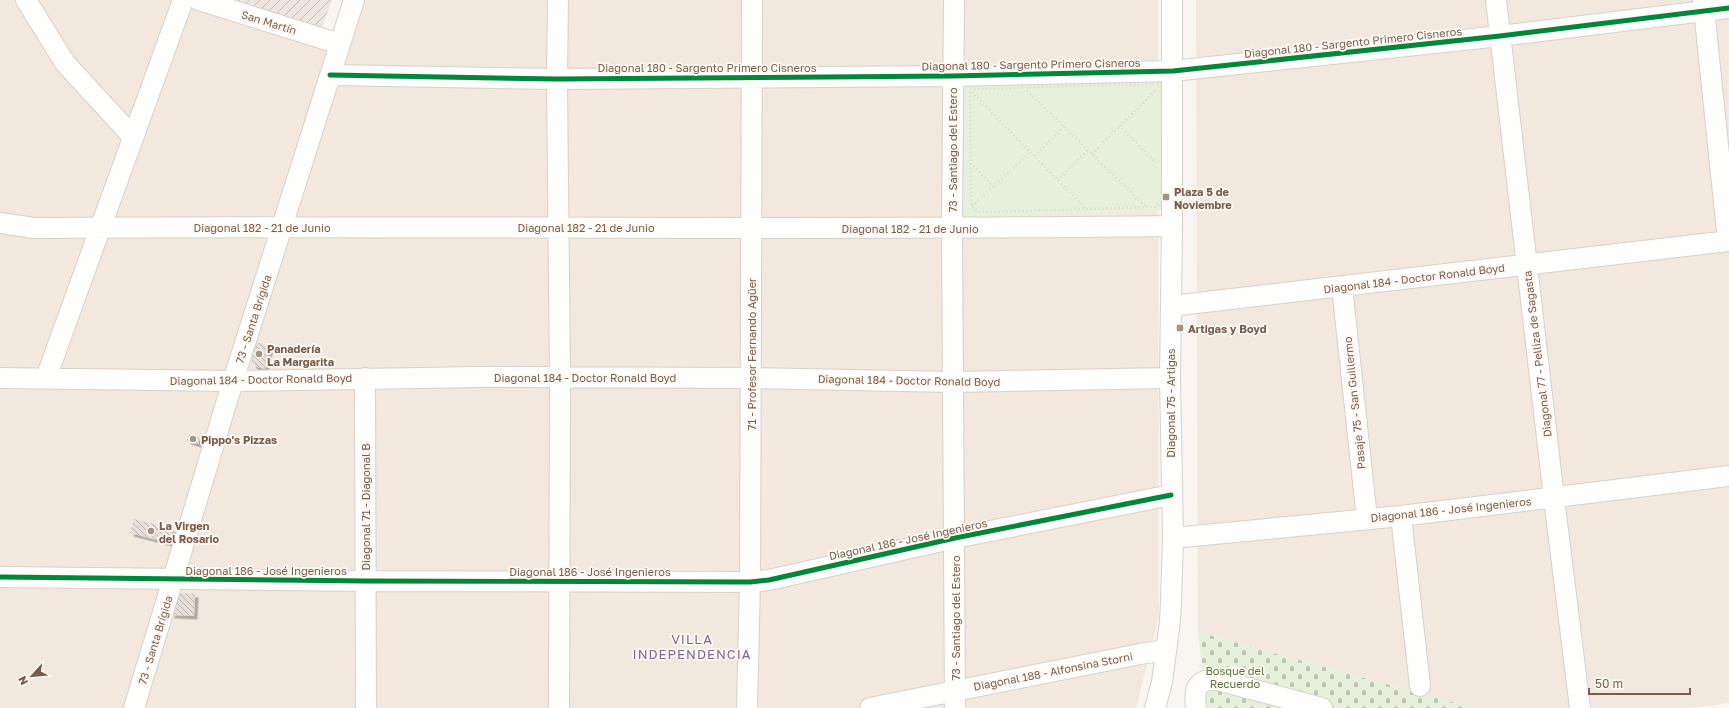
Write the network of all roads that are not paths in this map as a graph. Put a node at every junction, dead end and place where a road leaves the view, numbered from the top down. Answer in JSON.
{"nodes":[{"id":1,"x":26,"y":0,"type":"edge"},
{"id":2,"x":183,"y":0,"type":"edge"},
{"id":3,"x":199,"y":0,"type":"edge"},
{"id":4,"x":354,"y":0,"type":"edge"},
{"id":5,"x":558,"y":0,"type":"edge"},
{"id":6,"x":752,"y":0,"type":"edge"},
{"id":7,"x":954,"y":0,"type":"edge"},
{"id":8,"x":1172,"y":0,"type":"edge"},
{"id":9,"x":1496,"y":0,"type":"edge"},
{"id":10,"x":1703,"y":6,"type":"edge"},
{"id":11,"x":1729,"y":8,"type":"edge"},
{"id":12,"x":1500,"y":36,"type":"junction"},
{"id":13,"x":340,"y":44,"type":"junction"},
{"id":14,"x":330,"y":75,"type":"junction"},
{"id":15,"x":952,"y":76,"type":"junction"},
{"id":16,"x":752,"y":77,"type":"junction"},
{"id":17,"x":1166,"y":78,"type":"junction"},
{"id":18,"x":557,"y":79,"type":"junction"},
{"id":19,"x":133,"y":137,"type":"junction"},
{"id":20,"x":0,"y":223,"type":"edge"},
{"id":21,"x":1172,"y":226,"type":"junction"},
{"id":22,"x":558,"y":227,"type":"junction"},
{"id":23,"x":751,"y":227,"type":"junction"},
{"id":24,"x":101,"y":228,"type":"junction"},
{"id":25,"x":282,"y":228,"type":"junction"},
{"id":26,"x":952,"y":229,"type":"junction"},
{"id":27,"x":1729,"y":241,"type":"edge"},
{"id":28,"x":1527,"y":265,"type":"junction"},
{"id":29,"x":1342,"y":287,"type":"junction"},
{"id":30,"x":1171,"y":306,"type":"junction"},
{"id":31,"x":0,"y":378,"type":"edge"},
{"id":32,"x":46,"y":378,"type":"junction"},
{"id":33,"x":365,"y":378,"type":"junction"},
{"id":34,"x":560,"y":378,"type":"junction"},
{"id":35,"x":751,"y":378,"type":"junction"},
{"id":36,"x":1170,"y":378,"type":"junction"},
{"id":37,"x":233,"y":381,"type":"junction"},
{"id":38,"x":953,"y":382,"type":"junction"},
{"id":39,"x":1729,"y":476,"type":"edge"},
{"id":40,"x":1171,"y":495,"type":"junction"},
{"id":41,"x":1554,"y":498,"type":"junction"},
{"id":42,"x":1401,"y":516,"type":"junction"},
{"id":43,"x":1367,"y":519,"type":"junction"},
{"id":44,"x":955,"y":538,"type":"junction"},
{"id":45,"x":1173,"y":538,"type":"junction"},
{"id":46,"x":0,"y":577,"type":"edge"},
{"id":47,"x":173,"y":579,"type":"junction"},
{"id":48,"x":560,"y":580,"type":"junction"},
{"id":49,"x":366,"y":581,"type":"junction"},
{"id":50,"x":750,"y":582,"type":"junction"},
{"id":51,"x":1166,"y":650,"type":"junction"},
{"id":52,"x":1420,"y":686,"type":"dead end"},
{"id":53,"x":956,"y":699,"type":"edge"},
{"id":54,"x":134,"y":708,"type":"edge"},
{"id":55,"x":366,"y":708,"type":"edge"},
{"id":56,"x":559,"y":708,"type":"edge"},
{"id":57,"x":748,"y":708,"type":"edge"},
{"id":58,"x":870,"y":708,"type":"edge"},
{"id":59,"x":1155,"y":708,"type":"edge"},
{"id":60,"x":1196,"y":708,"type":"edge"},
{"id":61,"x":1322,"y":708,"type":"edge"},
{"id":62,"x":1580,"y":708,"type":"edge"}],
"edges":[{"from":1,"to":19,"type":"street"},
{"from":2,"to":19,"type":"street"},
{"from":3,"to":13,"type":"street","name":"San Martín"},
{"from":4,"to":13,"type":"street","name":"73 - Santa Brígida"},
{"from":5,"to":18,"type":"street"},
{"from":6,"to":16,"type":"street","name":"71 - Profesor Fernando Agüer"},
{"from":7,"to":15,"type":"street","name":"73 - Santiago del Estero"},
{"from":8,"to":17,"type":"street","name":"Diagonal 75 - Artigas"},
{"from":9,"to":12,"type":"street","name":"Diagonal 77 - Pelliza de Sagasta"},
{"from":10,"to":11,"type":"street","name":"Diagonal 180 - Sargento Primero Cisneros"},
{"from":10,"to":12,"type":"street","name":"Diagonal 180 - Sargento Primero Cisneros"},
{"from":10,"to":27,"type":"street"},
{"from":12,"to":17,"type":"street","name":"Diagonal 180 - Sargento Primero Cisneros"},
{"from":12,"to":28,"type":"street","name":"Diagonal 77 - Pelliza de Sagasta"},
{"from":13,"to":14,"type":"street","name":"73 - Santa Brígida"},
{"from":14,"to":18,"type":"street","name":"Diagonal 180 - Sargento Primero Cisneros"},
{"from":14,"to":25,"type":"street","name":"73 - Santa Brígida"},
{"from":15,"to":16,"type":"street","name":"Diagonal 180 - Sargento Primero Cisneros"},
{"from":15,"to":17,"type":"street","name":"Diagonal 180 - Sargento Primero Cisneros"},
{"from":15,"to":26,"type":"street","name":"73 - Santiago del Estero"},
{"from":16,"to":18,"type":"street","name":"Diagonal 180 - Sargento Primero Cisneros"},
{"from":16,"to":23,"type":"street","name":"71 - Profesor Fernando Agüer"},
{"from":17,"to":21,"type":"street","name":"Diagonal 75 - Artigas"},
{"from":18,"to":22,"type":"street"},
{"from":19,"to":24,"type":"street"},
{"from":20,"to":24,"type":"street","name":"Diagonal 182 - 21 de Junio"},
{"from":21,"to":26,"type":"street","name":"Diagonal 182 - 21 de Junio"},
{"from":21,"to":30,"type":"street","name":"Diagonal 75 - Artigas"},
{"from":22,"to":23,"type":"street","name":"Diagonal 182 - 21 de Junio"},
{"from":22,"to":25,"type":"street","name":"Diagonal 182 - 21 de Junio"},
{"from":22,"to":34,"type":"street"},
{"from":23,"to":26,"type":"street","name":"Diagonal 182 - 21 de Junio"},
{"from":23,"to":35,"type":"street","name":"71 - Profesor Fernando Agüer"},
{"from":24,"to":25,"type":"street","name":"Diagonal 182 - 21 de Junio"},
{"from":24,"to":32,"type":"street"},
{"from":25,"to":37,"type":"street","name":"73 - Santa Brígida"},
{"from":26,"to":38,"type":"street","name":"73 - Santiago del Estero"},
{"from":27,"to":28,"type":"street","name":"Diagonal 184 - Doctor Ronald Boyd"},
{"from":28,"to":29,"type":"street","name":"Diagonal 184 - Doctor Ronald Boyd"},
{"from":28,"to":41,"type":"street","name":"Diagonal 77 - Pelliza de Sagasta"},
{"from":29,"to":30,"type":"street","name":"Diagonal 184 - Doctor Ronald Boyd"},
{"from":29,"to":43,"type":"street","name":"Pasaje 75 - San Guillermo"},
{"from":30,"to":36,"type":"street","name":"Diagonal 75 - Artigas"},
{"from":31,"to":32,"type":"street","name":"Diagonal 184 - Doctor Ronald Boyd"},
{"from":32,"to":37,"type":"street","name":"Diagonal 184 - Doctor Ronald Boyd"},
{"from":33,"to":34,"type":"street","name":"Diagonal 184 - Doctor Ronald Boyd"},
{"from":33,"to":37,"type":"street","name":"Diagonal 184 - Doctor Ronald Boyd"},
{"from":33,"to":49,"type":"street","name":"Diagonal 71 - Diagonal B"},
{"from":34,"to":35,"type":"street","name":"Diagonal 184 - Doctor Ronald Boyd"},
{"from":34,"to":48,"type":"street"},
{"from":35,"to":38,"type":"street","name":"Diagonal 184 - Doctor Ronald Boyd"},
{"from":35,"to":50,"type":"street","name":"71 - Profesor Fernando Agüer"},
{"from":36,"to":38,"type":"street","name":"Diagonal 184 - Doctor Ronald Boyd"},
{"from":36,"to":40,"type":"street","name":"Diagonal 75 - Artigas"},
{"from":37,"to":47,"type":"street","name":"73 - Santa Brígida"},
{"from":38,"to":44,"type":"street","name":"73 - Santiago del Estero"},
{"from":39,"to":41,"type":"street","name":"Diagonal 186 - José Ingenieros"},
{"from":40,"to":44,"type":"street","name":"Diagonal 186 - José Ingenieros"},
{"from":40,"to":45,"type":"street","name":"Diagonal 75 - Artigas"},
{"from":41,"to":42,"type":"street","name":"Diagonal 186 - José Ingenieros"},
{"from":41,"to":62,"type":"street","name":"Diagonal 77 - Pelliza de Sagasta"},
{"from":42,"to":43,"type":"street","name":"Diagonal 186 - José Ingenieros"},
{"from":42,"to":52,"type":"street"},
{"from":43,"to":45,"type":"street","name":"Diagonal 186 - José Ingenieros"},
{"from":44,"to":50,"type":"street","name":"Diagonal 186 - José Ingenieros"},
{"from":44,"to":53,"type":"street","name":"73 - Santiago del Estero"},
{"from":45,"to":51,"type":"street","name":"Diagonal 75 - Artigas"},
{"from":46,"to":47,"type":"street","name":"Diagonal 186 - José Ingenieros"},
{"from":47,"to":49,"type":"street","name":"Diagonal 186 - José Ingenieros"},
{"from":47,"to":54,"type":"street","name":"73 - Santa Brígida"},
{"from":48,"to":49,"type":"street","name":"Diagonal 186 - José Ingenieros"},
{"from":48,"to":50,"type":"street","name":"Diagonal 186 - José Ingenieros"},
{"from":48,"to":56,"type":"street"},
{"from":49,"to":55,"type":"street","name":"Diagonal 71 - Diagonal B"},
{"from":50,"to":57,"type":"street","name":"71 - Profesor Fernando Agüer"},
{"from":51,"to":53,"type":"street","name":"Diagonal 188 - Alfonsina Storni"},
{"from":51,"to":59,"type":"street","name":"Diagonal 75 - Artigas"},
{"from":53,"to":58,"type":"street","name":"Diagonal 188 - Alfonsina Storni"},
{"from":60,"to":61,"type":"street"}]}
